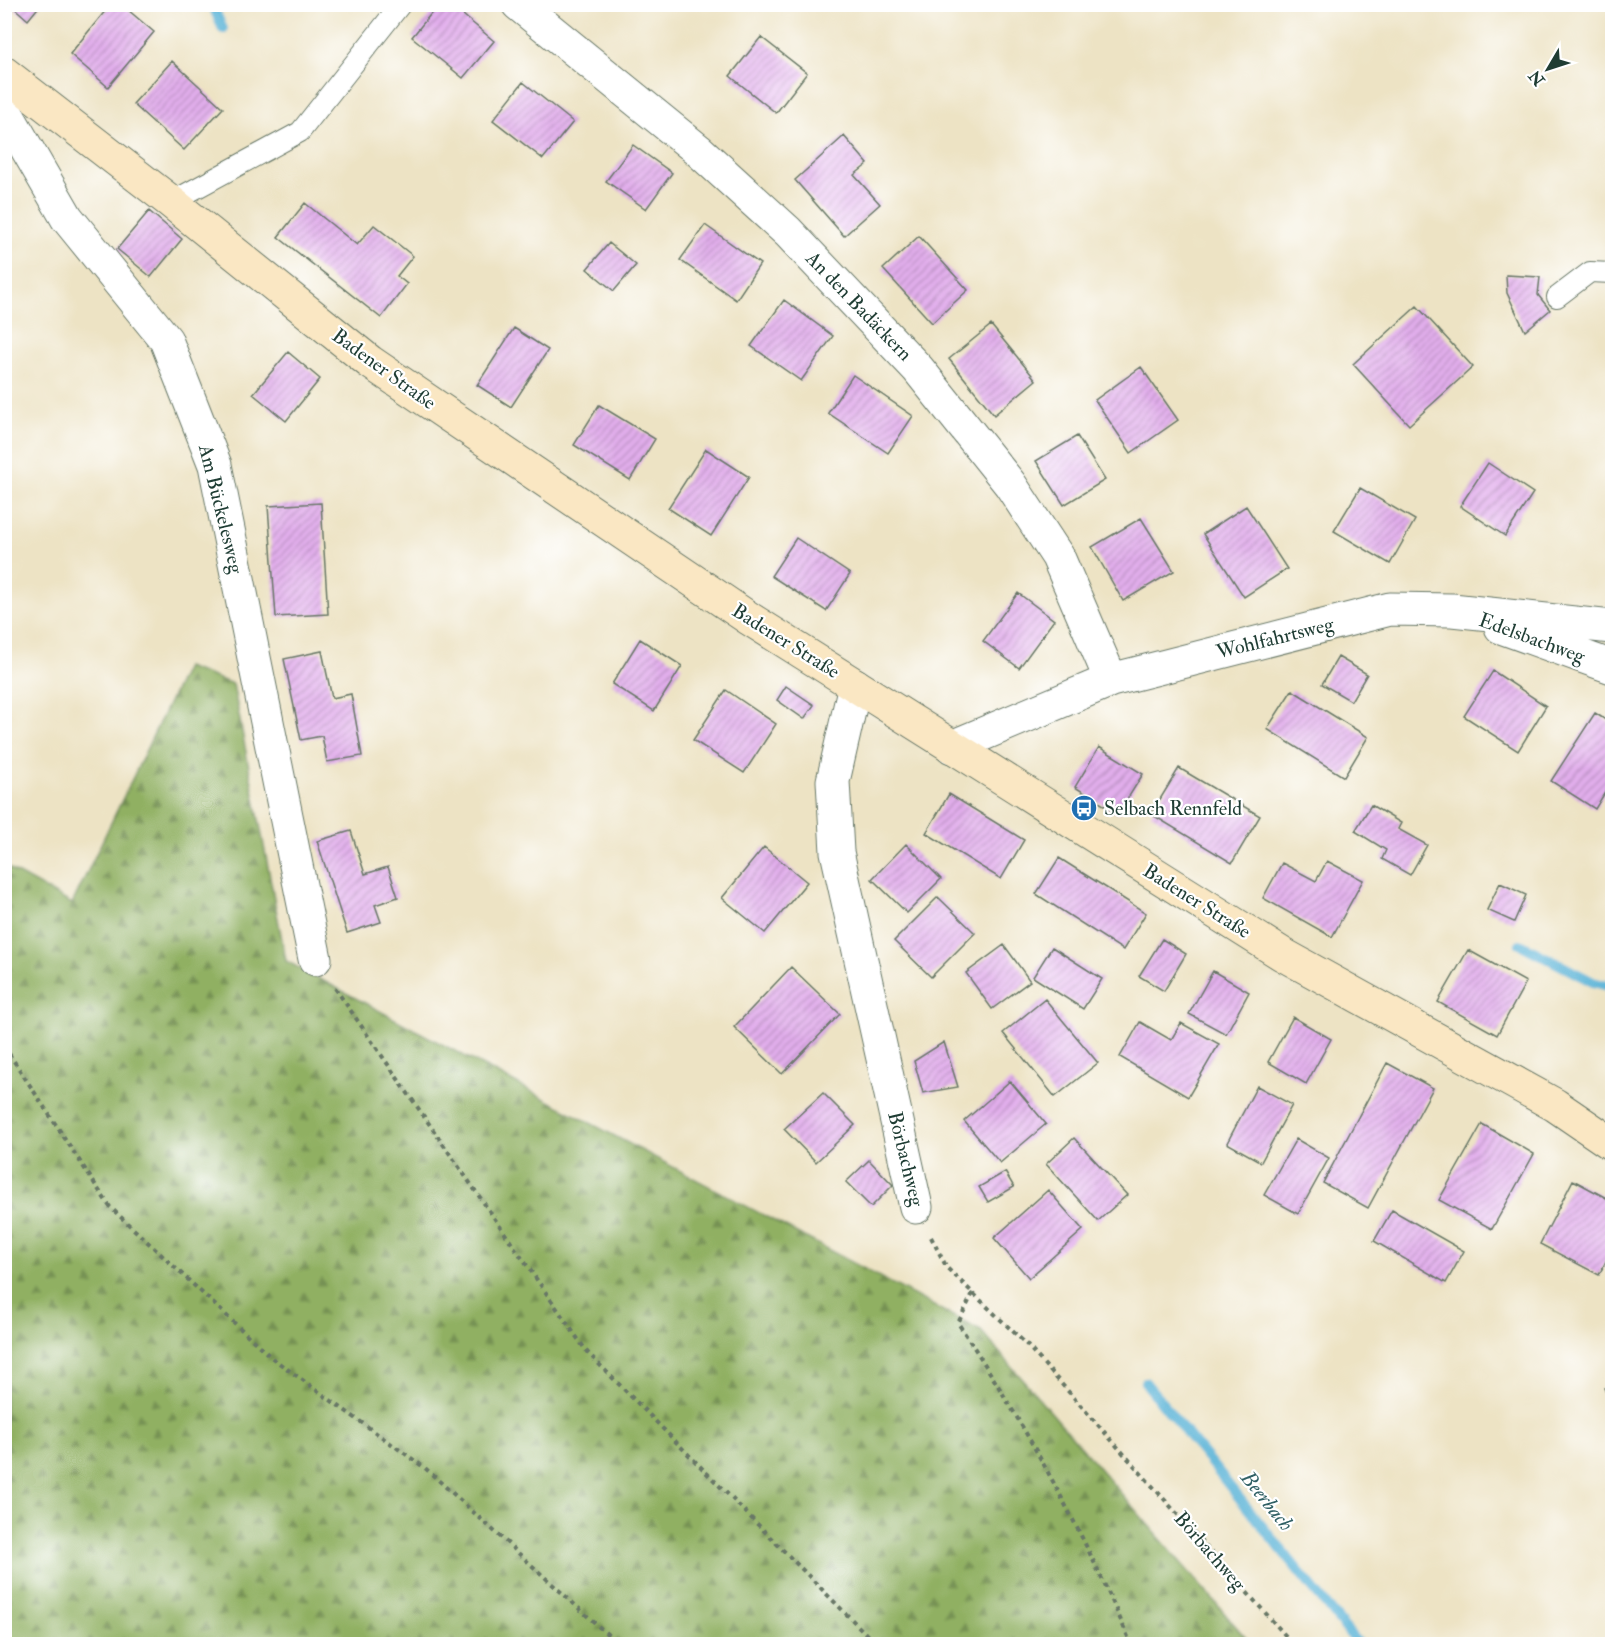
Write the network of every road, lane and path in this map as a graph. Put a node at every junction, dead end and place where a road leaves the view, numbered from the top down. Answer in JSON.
{"nodes":[{"id":1,"x":401,"y":4,"type":"edge"},
{"id":2,"x":518,"y":4,"type":"edge"},
{"id":3,"x":4,"y":73,"type":"edge"},
{"id":4,"x":4,"y":109,"type":"edge"},
{"id":5,"x":171,"y":202,"type":"junction"},
{"id":6,"x":1612,"y":273,"type":"edge"},
{"id":7,"x":1557,"y":297,"type":"dead end"},
{"id":8,"x":1452,"y":610,"type":"junction"},
{"id":9,"x":1612,"y":627,"type":"edge"},
{"id":10,"x":1612,"y":667,"type":"edge"},
{"id":11,"x":1111,"y":680,"type":"junction"},
{"id":12,"x":855,"y":684,"type":"junction"},
{"id":13,"x":952,"y":747,"type":"junction"},
{"id":14,"x":315,"y":959,"type":"joint"},
{"id":15,"x":4,"y":1046,"type":"edge"},
{"id":16,"x":1612,"y":1144,"type":"edge"},
{"id":17,"x":916,"y":1207,"type":"joint"},
{"id":18,"x":973,"y":1293,"type":"junction"},
{"id":19,"x":618,"y":1644,"type":"edge"},
{"id":20,"x":876,"y":1644,"type":"edge"},
{"id":21,"x":1131,"y":1644,"type":"edge"},
{"id":22,"x":1293,"y":1644,"type":"edge"}],
"edges":[{"from":1,"to":5,"type":"lane"},
{"from":2,"to":11,"type":"street","name":"An den Badäckern"},
{"from":3,"to":5,"type":"main road","name":"Badener Straße"},
{"from":4,"to":14,"type":"street","name":"Am Bückelesweg"},
{"from":5,"to":12,"type":"main road","name":"Badener Straße"},
{"from":6,"to":7,"type":"lane"},
{"from":8,"to":9,"type":"street","name":"Wohlfahrtsweg"},
{"from":8,"to":10,"type":"street","name":"Edelsbachweg"},
{"from":8,"to":11,"type":"street","name":"Wohlfahrtsweg"},
{"from":11,"to":13,"type":"street","name":"Wohlfahrtsweg"},
{"from":12,"to":13,"type":"main road","name":"Badener Straße"},
{"from":12,"to":17,"type":"street","name":"Börbachweg"},
{"from":13,"to":16,"type":"main road","name":"Badener Straße"},
{"from":14,"to":20,"type":"path"},
{"from":15,"to":19,"type":"path"},
{"from":17,"to":18,"type":"path","name":"Börbachweg"},
{"from":18,"to":21,"type":"path"},
{"from":18,"to":22,"type":"path","name":"Börbachweg"}]}
